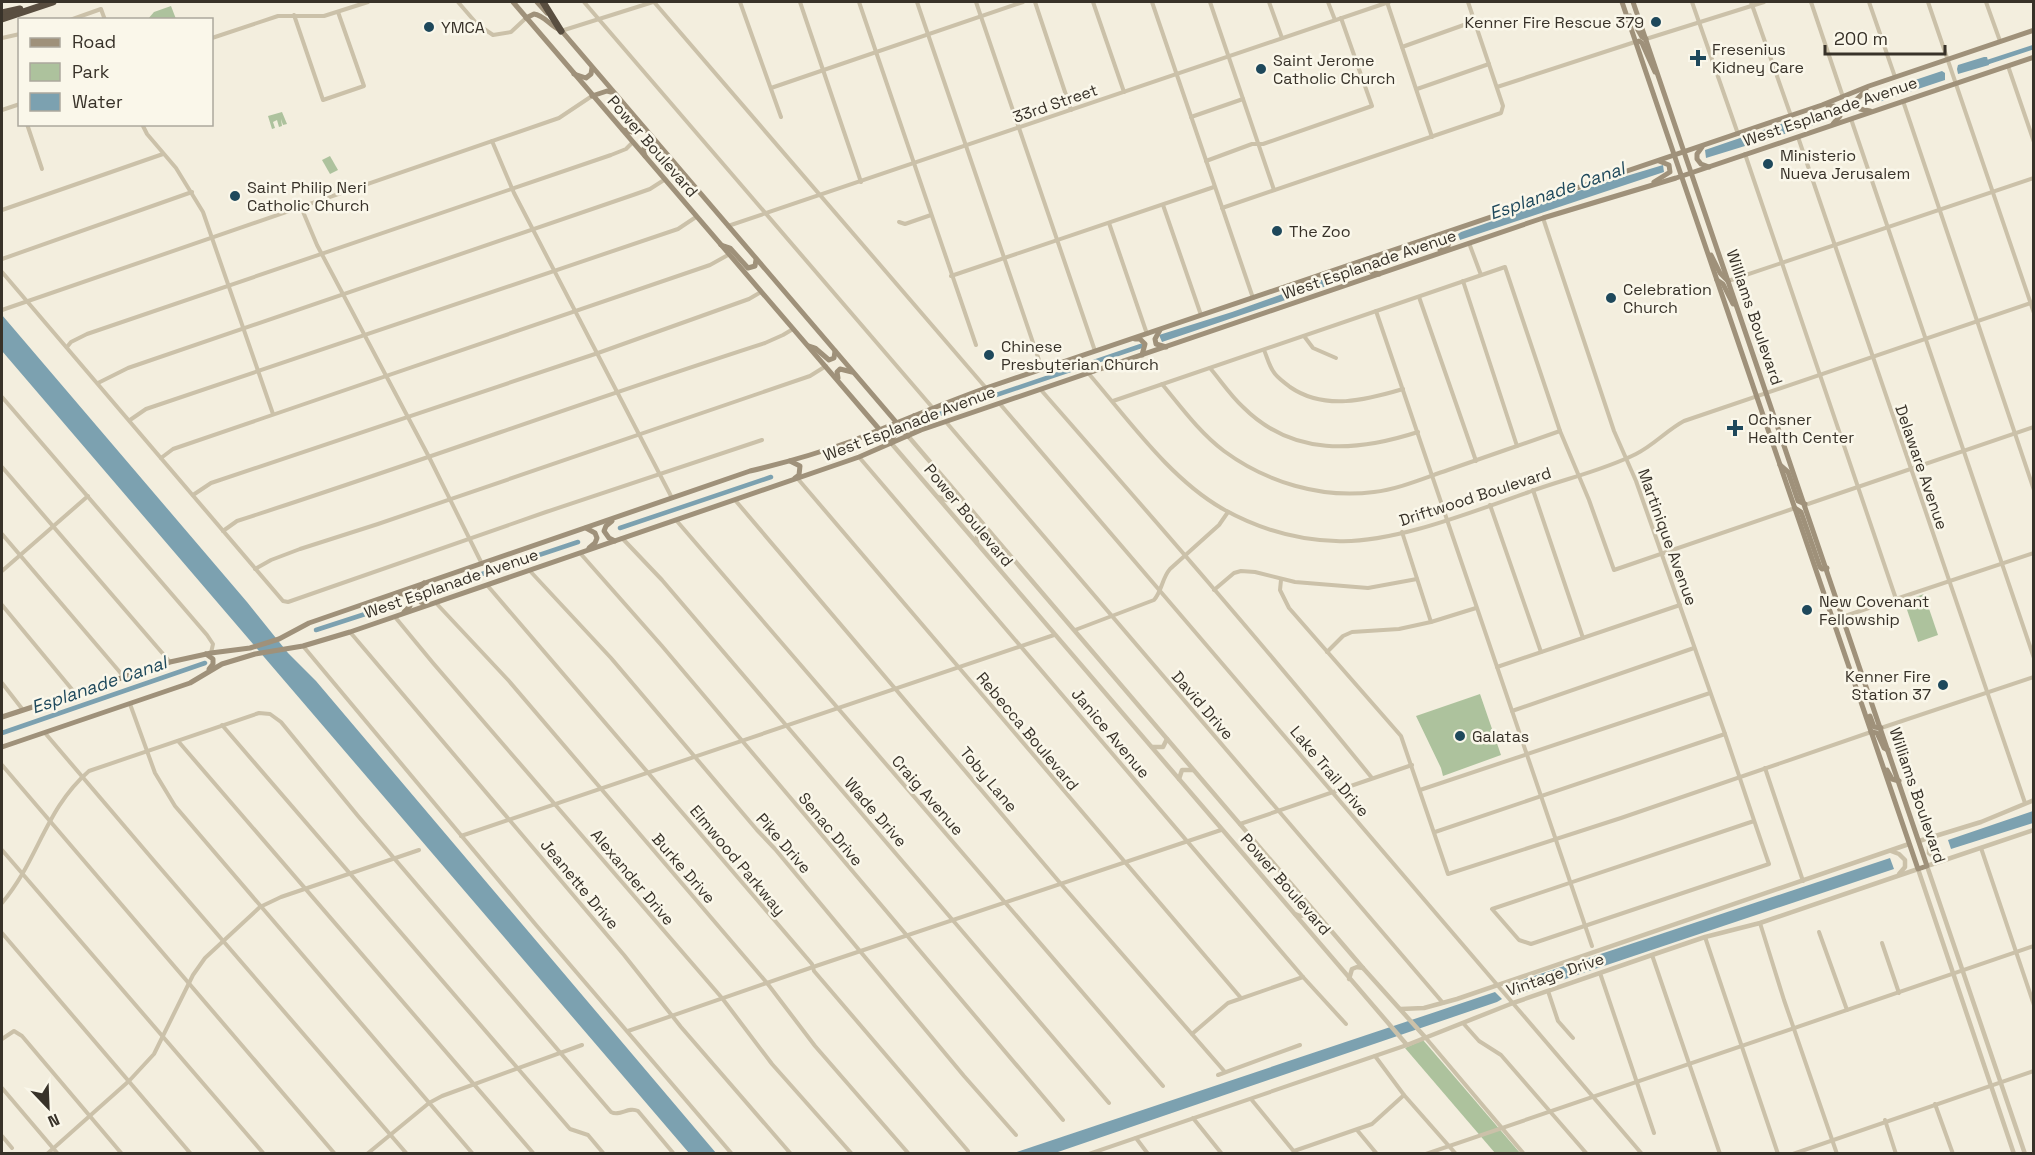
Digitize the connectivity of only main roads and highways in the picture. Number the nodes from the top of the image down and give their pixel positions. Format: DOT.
graph roads {
  1 [pos="51,2"];
  2 [pos="513,2"];
  3 [pos="537,2"];
  4 [pos="543,2"];
  5 [pos="1633,2"];
  6 [pos="1623,4"];
  7 [pos="2,13"];
  8 [pos="526,18"];
  9 [pos="2,19"];
  10 [pos="546,21"];
  11 [pos="536,29"];
  12 [pos="2034,30"];
  13 [pos="561,31"];
  14 [pos="1646,39"];
  15 [pos="1636,42"];
  16 [pos="2034,57"];
  17 [pos="592,68"];
  18 [pos="573,73"];
  19 [pos="1661,81"];
  20 [pos="1878,82"];
  21 [pos="613,92"];
  22 [pos="592,96"];
  23 [pos="1822,105"];
  24 [pos="1874,111"];
  25 [pos="640,124"];
  26 [pos="1832,125"];
  27 [pos="619,128"];
  28 [pos="1703,146"];
  29 [pos="663,151"];
  30 [pos="1685,152"];
  31 [pos="1674,155"];
  32 [pos="647,159"];
  33 [pos="1659,161"];
  34 [pos="1709,167"];
  35 [pos="1692,173"];
  36 [pos="1681,177"];
  37 [pos="1641,188"];
  38 [pos="1434,237"];
  39 [pos="720,244"];
  40 [pos="1706,246"];
  41 [pos="1388,253"];
  42 [pos="756,260"];
  43 [pos="1409,264"];
  44 [pos="1379,274"];
  45 [pos="1717,280"];
  46 [pos="1728,281"];
  47 [pos="1739,313"];
  48 [pos="1161,329"];
  49 [pos="1133,338"];
  50 [pos="808,346"];
  51 [pos="1168,347"];
  52 [pos="835,351"];
  53 [pos="1141,356"];
  54 [pos="853,373"];
  55 [pos="839,381"];
  56 [pos="918,413"];
  57 [pos="896,422"];
  58 [pos="879,429"];
  59 [pos="921,430"];
  60 [pos="908,436"];
  61 [pos="891,443"];
  62 [pos="790,461"];
  63 [pos="1780,465"];
  64 [pos="789,482"];
  65 [pos="1805,505"];
  66 [pos="1795,508"];
  67 [pos="618,517"];
  68 [pos="586,528"];
  69 [pos="615,541"];
  70 [pos="583,552"];
  71 [pos="1827,568"];
  72 [pos="426,582"];
  73 [pos="393,594"];
  74 [pos="433,604"];
  75 [pos="403,614"];
  76 [pos="208,653"];
  77 [pos="204,675"];
  78 [pos="1863,708"];
  79 [pos="2,717"];
  80 [pos="1881,728"];
  81 [pos="1871,732"];
  82 [pos="2,747"];
  83 [pos="1889,750"];
  84 [pos="1879,755"];
  85 [pos="1899,781"];
  86 [pos="1919,841"];
  87 [pos="1909,844"];
  88 [pos="1928,866"];
  89 [pos="1918,869"];
  1 -- 7 [label="highway"];
  1 -- 9 [label="highway"];
  2 -- 8 [label="main road, Power Boulevard"];
  3 -- 13 [label="main road, Power Boulevard"];
  4 -- 13 [label="highway"];
  5 -- 14 [label="main road, Williams Boulevard"];
  6 -- 14 [label="main road"];
  6 -- 15 [label="main road, Williams Boulevard"];
  8 -- 10 [label="main road"];
  8 -- 11 [label="main road, Power Boulevard"];
  10 -- 11 [label="main road"];
  10 -- 13 [label="main road"];
  11 -- 18 [label="main road, Power Boulevard"];
  12 -- 20 [label="main road, West Esplanade Avenue"];
  13 -- 17 [label="main road, Power Boulevard"];
  14 -- 19 [label="main road, Williams Boulevard"];
  15 -- 19 [label="main road"];
  15 -- 31 [label="main road, Williams Boulevard"];
  16 -- 24 [label="main road, West Esplanade Avenue"];
  17 -- 18 [label="main road"];
  17 -- 21 [label="main road, Power Boulevard"];
  18 -- 22 [label="main road, Power Boulevard"];
  19 -- 30 [label="main road, Williams Boulevard"];
  20 -- 23 [label="main road, West Esplanade Avenue"];
  20 -- 24 [label="main road"];
  21 -- 22 [label="main road"];
  21 -- 25 [label="main road, Power Boulevard"];
  22 -- 27 [label="main road, Power Boulevard"];
  23 -- 26 [label="main road"];
  23 -- 28 [label="main road, West Esplanade Avenue"];
  24 -- 26 [label="main road, West Esplanade Avenue"];
  25 -- 27 [label="main road"];
  25 -- 29 [label="main road, Power Boulevard"];
  26 -- 34 [label="main road, West Esplanade Avenue"];
  27 -- 32 [label="main road, Power Boulevard"];
  28 -- 30 [label="main road, West Esplanade Avenue"];
  28 -- 34 [label="main road"];
  29 -- 32 [label="main road"];
  29 -- 42 [label="main road, Power Boulevard"];
  30 -- 31 [label="main road, West Esplanade Avenue"];
  30 -- 35 [label="main road, Williams Boulevard"];
  31 -- 33 [label="main road, West Esplanade Avenue"];
  31 -- 36 [label="main road, Williams Boulevard"];
  32 -- 39 [label="main road, Power Boulevard"];
  33 -- 37 [label="main road"];
  33 -- 38 [label="main road, West Esplanade Avenue"];
  34 -- 35 [label="main road, West Esplanade Avenue"];
  35 -- 36 [label="main road, West Esplanade Avenue"];
  35 -- 46 [label="main road, Williams Boulevard"];
  36 -- 37 [label="main road, West Esplanade Avenue"];
  36 -- 40 [label="main road, Williams Boulevard"];
  37 -- 43 [label="main road, West Esplanade Avenue"];
  38 -- 41 [label="main road, West Esplanade Avenue"];
  38 -- 43 [label="main road"];
  39 -- 42 [label="main road"];
  39 -- 50 [label="main road, Power Boulevard"];
  40 -- 45 [label="main road, Williams Boulevard"];
  40 -- 46 [label="main road"];
  41 -- 44 [label="main road"];
  41 -- 48 [label="main road, West Esplanade Avenue"];
  42 -- 52 [label="main road, Power Boulevard"];
  43 -- 44 [label="main road, West Esplanade Avenue"];
  44 -- 51 [label="main road, West Esplanade Avenue"];
  45 -- 47 [label="main road"];
  45 -- 63 [label="main road, Williams Boulevard"];
  46 -- 47 [label="main road, Williams Boulevard"];
  47 -- 65 [label="main road, Williams Boulevard"];
  48 -- 49 [label="main road, West Esplanade Avenue"];
  48 -- 51 [label="main road"];
  49 -- 53 [label="main road"];
  49 -- 56 [label="main road, West Esplanade Avenue"];
  50 -- 52 [label="main road"];
  50 -- 55 [label="main road, Power Boulevard"];
  51 -- 53 [label="main road, West Esplanade Avenue"];
  52 -- 54 [label="main road, Power Boulevard"];
  53 -- 59 [label="main road, West Esplanade Avenue"];
  54 -- 55 [label="main road"];
  54 -- 57 [label="main road, Power Boulevard"];
  55 -- 58 [label="main road, Power Boulevard"];
  56 -- 57 [label="main road, West Esplanade Avenue"];
  56 -- 59 [label="main road"];
  57 -- 58 [label="main road, West Esplanade Avenue"];
  57 -- 60 [label="main road, Power Boulevard"];
  57 -- 61 [label="main road"];
  58 -- 61 [label="main road, Power Boulevard"];
  58 -- 62 [label="main road, West Esplanade Avenue"];
  59 -- 60 [label="main road, West Esplanade Avenue"];
  60 -- 61 [label="main road, West Esplanade Avenue"];
  61 -- 64 [label="main road, West Esplanade Avenue"];
  62 -- 64 [label="main road"];
  62 -- 67 [label="main road, West Esplanade Avenue"];
  63 -- 65 [label="main road"];
  63 -- 66 [label="main road, Williams Boulevard"];
  64 -- 69 [label="main road, West Esplanade Avenue"];
  65 -- 71 [label="main road, Williams Boulevard"];
  66 -- 71 [label="main road"];
  66 -- 78 [label="main road, Williams Boulevard"];
  67 -- 68 [label="main road, West Esplanade Avenue"];
  67 -- 69 [label="main road"];
  68 -- 70 [label="main road"];
  68 -- 72 [label="main road, West Esplanade Avenue"];
  69 -- 70 [label="main road, West Esplanade Avenue"];
  70 -- 74 [label="main road, West Esplanade Avenue"];
  71 -- 80 [label="main road, Williams Boulevard"];
  72 -- 73 [label="main road, West Esplanade Avenue"];
  72 -- 74 [label="main road"];
  73 -- 75 [label="main road"];
  73 -- 76 [label="main road, West Esplanade Avenue"];
  74 -- 75 [label="main road, West Esplanade Avenue"];
  75 -- 77 [label="main road, West Esplanade Avenue"];
  76 -- 77 [label="main road"];
  76 -- 79 [label="main road, West Esplanade Avenue"];
  77 -- 82 [label="main road, West Esplanade Avenue"];
  78 -- 80 [label="main road"];
  78 -- 81 [label="main road, Williams Boulevard"];
  80 -- 83 [label="main road, Williams Boulevard"];
  81 -- 83 [label="main road"];
  81 -- 84 [label="main road, Williams Boulevard"];
  83 -- 85 [label="main road, Williams Boulevard"];
  84 -- 85 [label="main road"];
  84 -- 87 [label="main road, Williams Boulevard"];
  85 -- 86 [label="main road, Williams Boulevard"];
  86 -- 87 [label="main road, Vintage Drive"];
  86 -- 88 [label="main road, Williams Boulevard"];
  87 -- 89 [label="main road, Williams Boulevard"];
  88 -- 89 [label="main road, Vintage Drive"];
}
